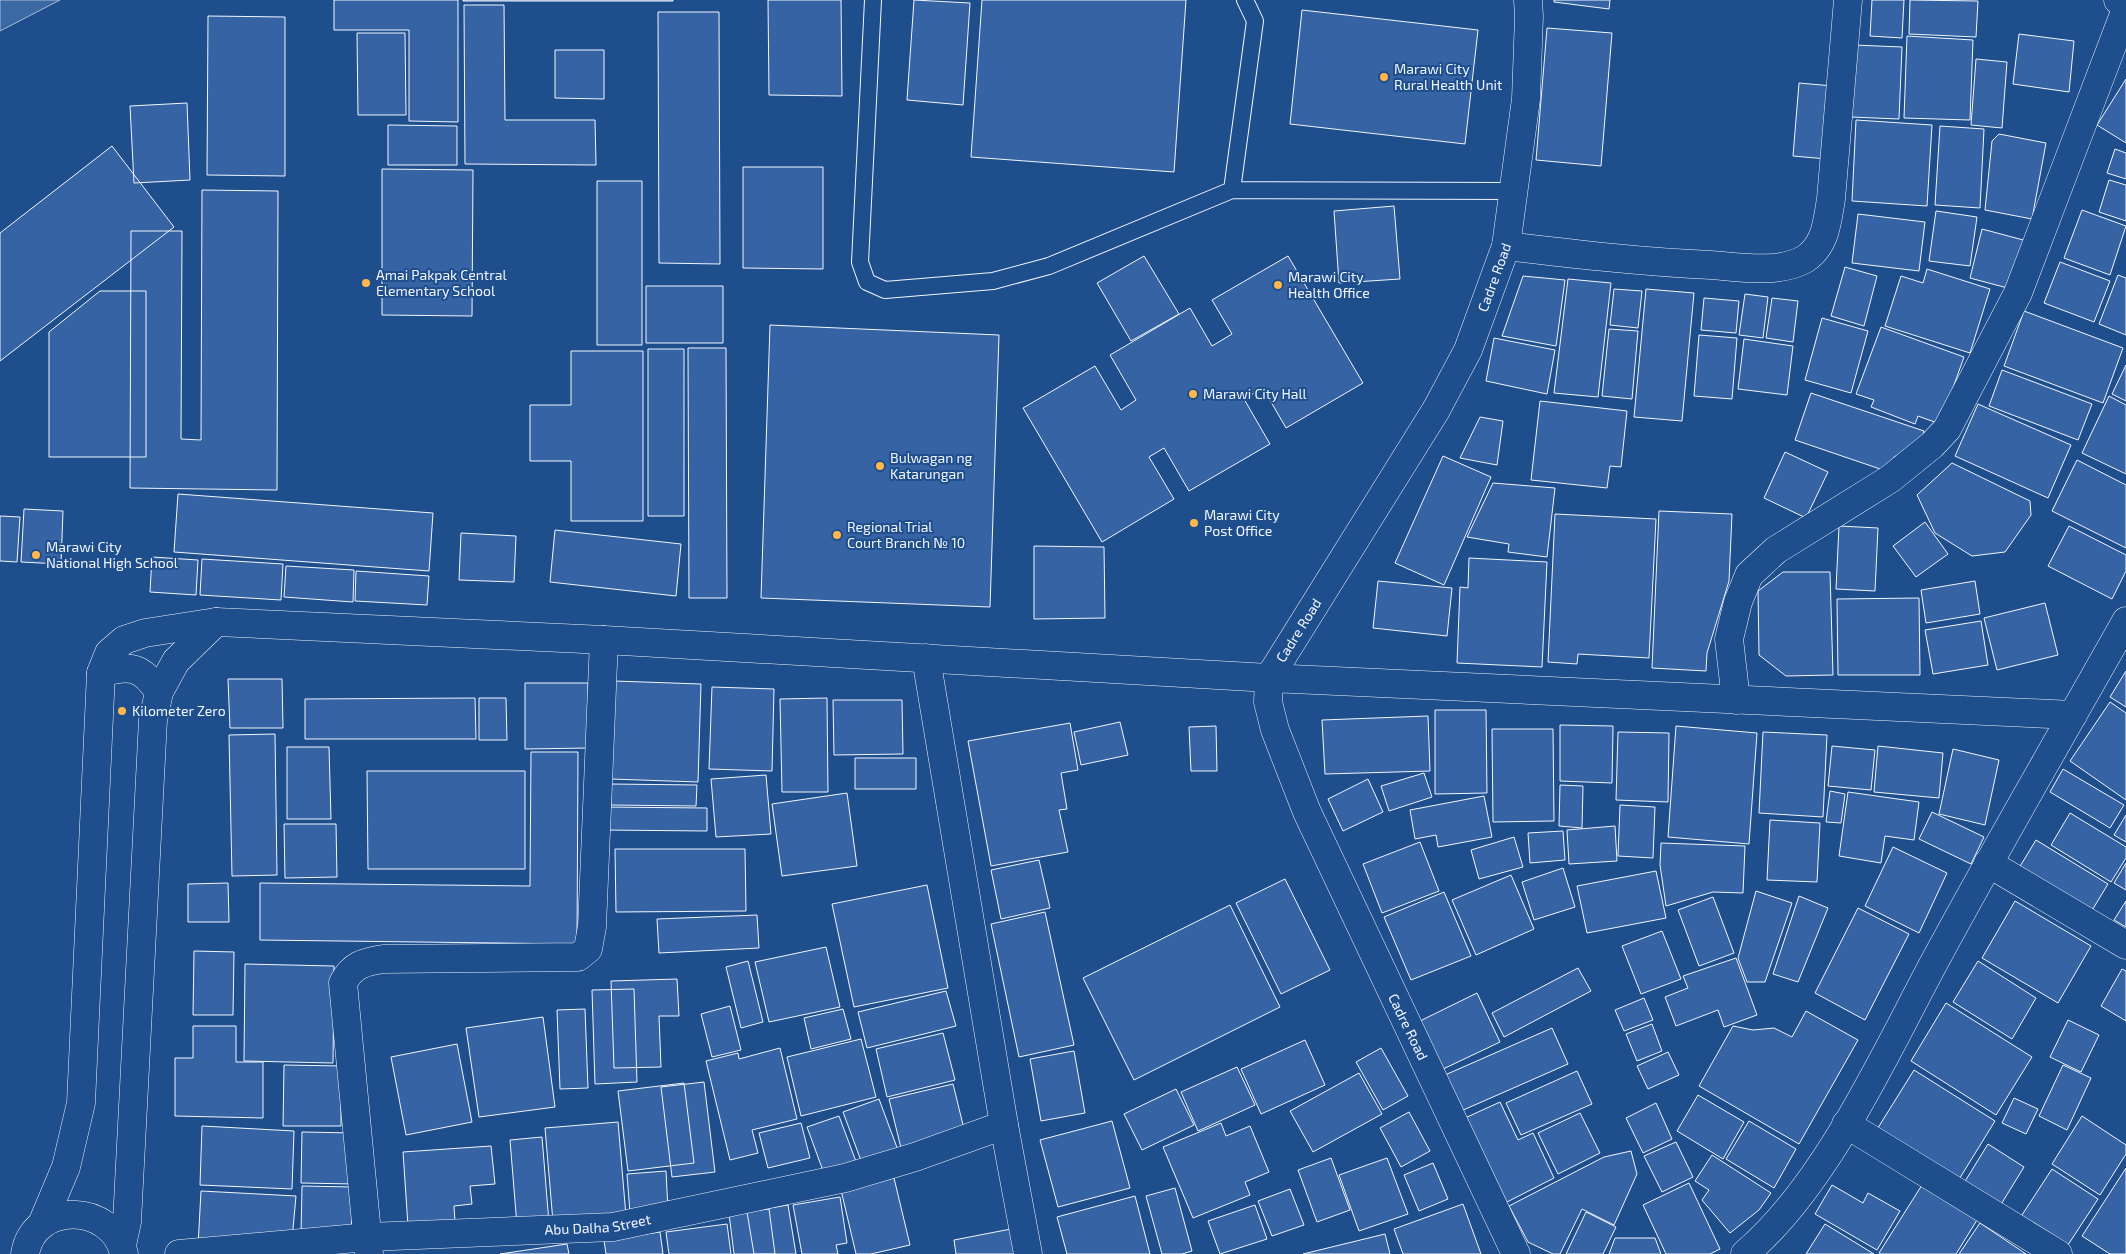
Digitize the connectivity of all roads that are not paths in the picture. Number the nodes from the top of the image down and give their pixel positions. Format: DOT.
graph roads {
  1 [pos="873,0"];
  2 [pos="1245,0"];
  3 [pos="1528,0"];
  4 [pos="1848,0"];
  5 [pos="2118,0"];
  6 [pos="2126,5"];
  7 [pos="2126,9"];
  8 [pos="1232,190"];
  9 [pos="1513,191"];
  10 [pos="1506,246"];
  11 [pos="2126,621"];
  12 [pos="216,622"];
  13 [pos="604,640"];
  14 [pos="926,658"];
  15 [pos="102,673"];
  16 [pos="1269,678"];
  17 [pos="159,692"];
  18 [pos="1736,700"];
  19 [pos="2073,715"];
  20 [pos="1988,863"];
  21 [pos="2126,945"];
  22 [pos="1846,1124"];
  23 [pos="1004,1125"];
  24 [pos="28,1242"];
  25 [pos="368,1246"];
  26 [pos="123,1250"];
  27 [pos="178,1254"];
  28 [pos="1028,1254"];
  29 [pos="1516,1254"];
  30 [pos="1745,1254"];
  31 [pos="2058,1254"];
  1 -- 8 [label="lane"];
  2 -- 8 [label="lane"];
  3 -- 9 [label="main road, Cadre Road"];
  4 -- 10 [label="main road"];
  5 -- 6 [label="main road"];
  7 -- 18 [label="main road"];
  8 -- 9 [label="lane"];
  9 -- 10 [label="main road, Cadre Road"];
  10 -- 16 [label="main road, Cadre Road"];
  11 -- 19 [label="main road"];
  12 -- 13 [label="main road"];
  12 -- 15 [label="main road"];
  12 -- 17 [label="main road"];
  13 -- 14 [label="main road"];
  13 -- 25 [label="main road"];
  14 -- 16 [label="main road"];
  14 -- 23 [label="main road"];
  15 -- 17 [label="main road"];
  15 -- 24 [label="main road"];
  16 -- 18 [label="main road"];
  16 -- 29 [label="main road, Cadre Road"];
  17 -- 26 [label="main road"];
  18 -- 19 [label="main road"];
  19 -- 20 [label="main road"];
  20 -- 21 [label="main road"];
  20 -- 22 [label="main road"];
  22 -- 30 [label="main road"];
  22 -- 31 [label="main road"];
  23 -- 25 [label="main road, Abu Dalha Street"];
  23 -- 28 [label="main road"];
  24 -- 26 [label="main road"];
  25 -- 27 [label="main road, Abu Dalha Street"];
}
